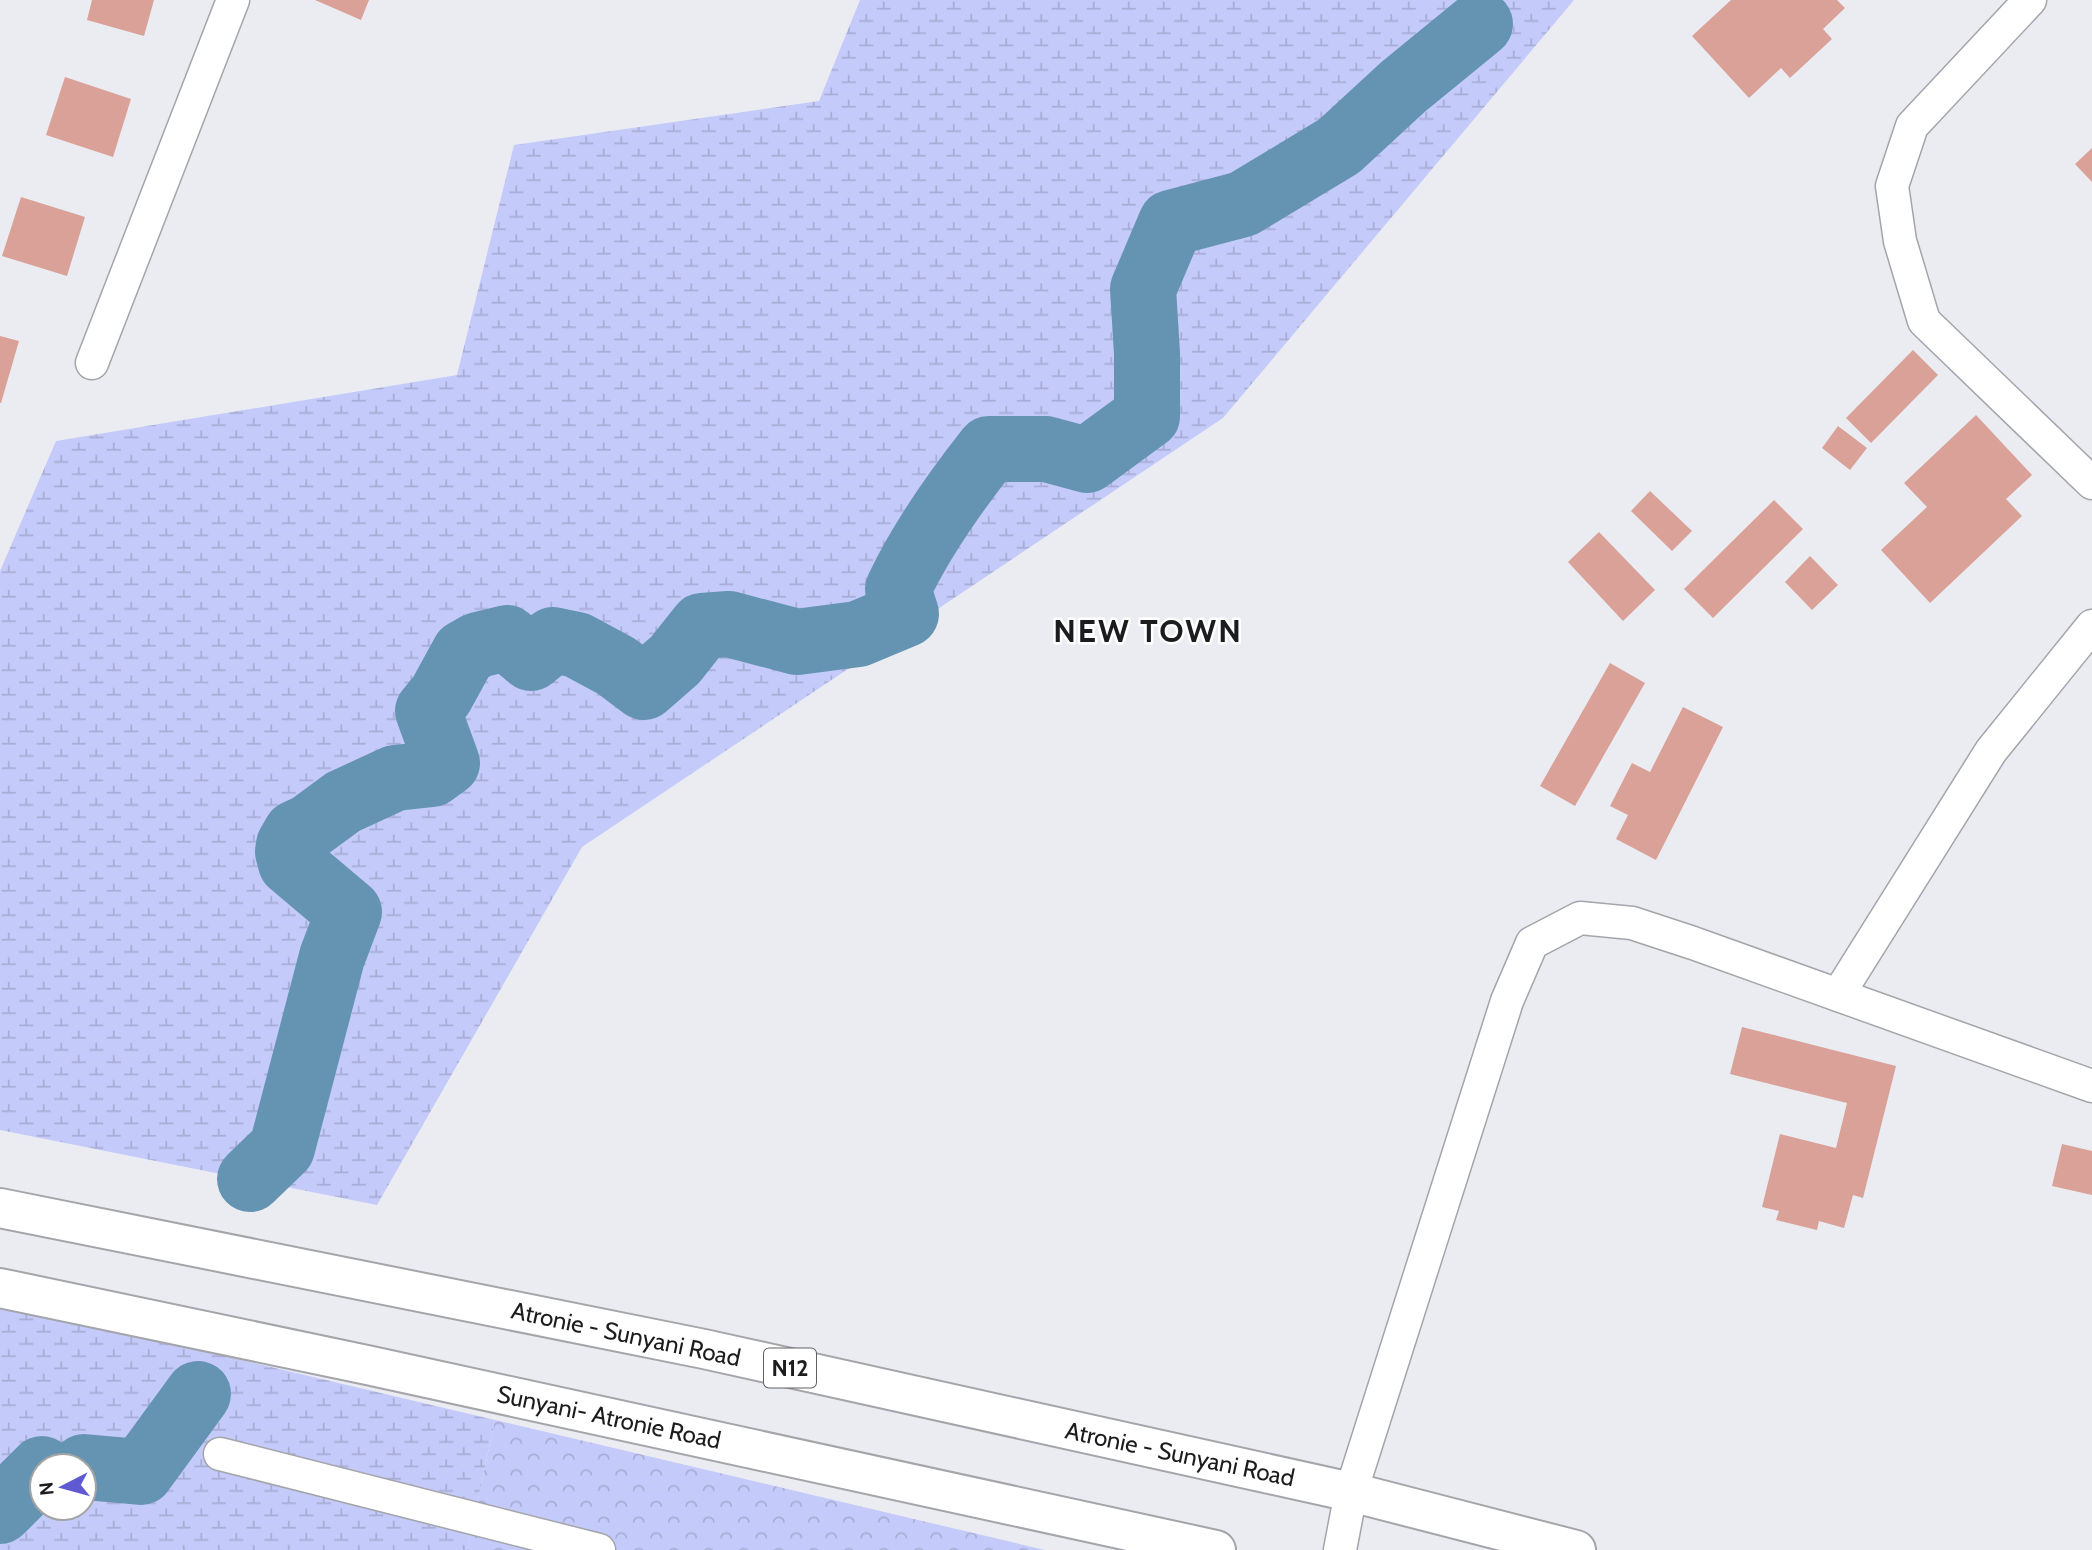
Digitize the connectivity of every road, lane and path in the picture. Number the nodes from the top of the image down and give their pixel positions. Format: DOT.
graph roads {
  1 [pos="233,0"];
  2 [pos="2030,0"];
  3 [pos="92,363"];
  4 [pos="2092,483"];
  5 [pos="2092,626"];
  6 [pos="1838,995"];
  7 [pos="2092,1086"];
  8 [pos="0,1208"];
  9 [pos="0,1288"];
  10 [pos="220,1454"];
  11 [pos="1351,1492"];
  12 [pos="598,1550"];
  13 [pos="1216,1550"];
  14 [pos="1340,1550"];
  15 [pos="1576,1550"];
  1 -- 3 [label="street"];
  2 -- 4 [label="street"];
  5 -- 6 [label="street"];
  6 -- 7 [label="street"];
  6 -- 11 [label="street"];
  8 -- 11 [label="highway, Atronie - Sunyani Road / N12"];
  9 -- 13 [label="highway, Sunyani- Atronie Road"];
  10 -- 12 [label="street"];
  11 -- 14 [label="street"];
  11 -- 15 [label="highway, Atronie - Sunyani Road / N12"];
}
